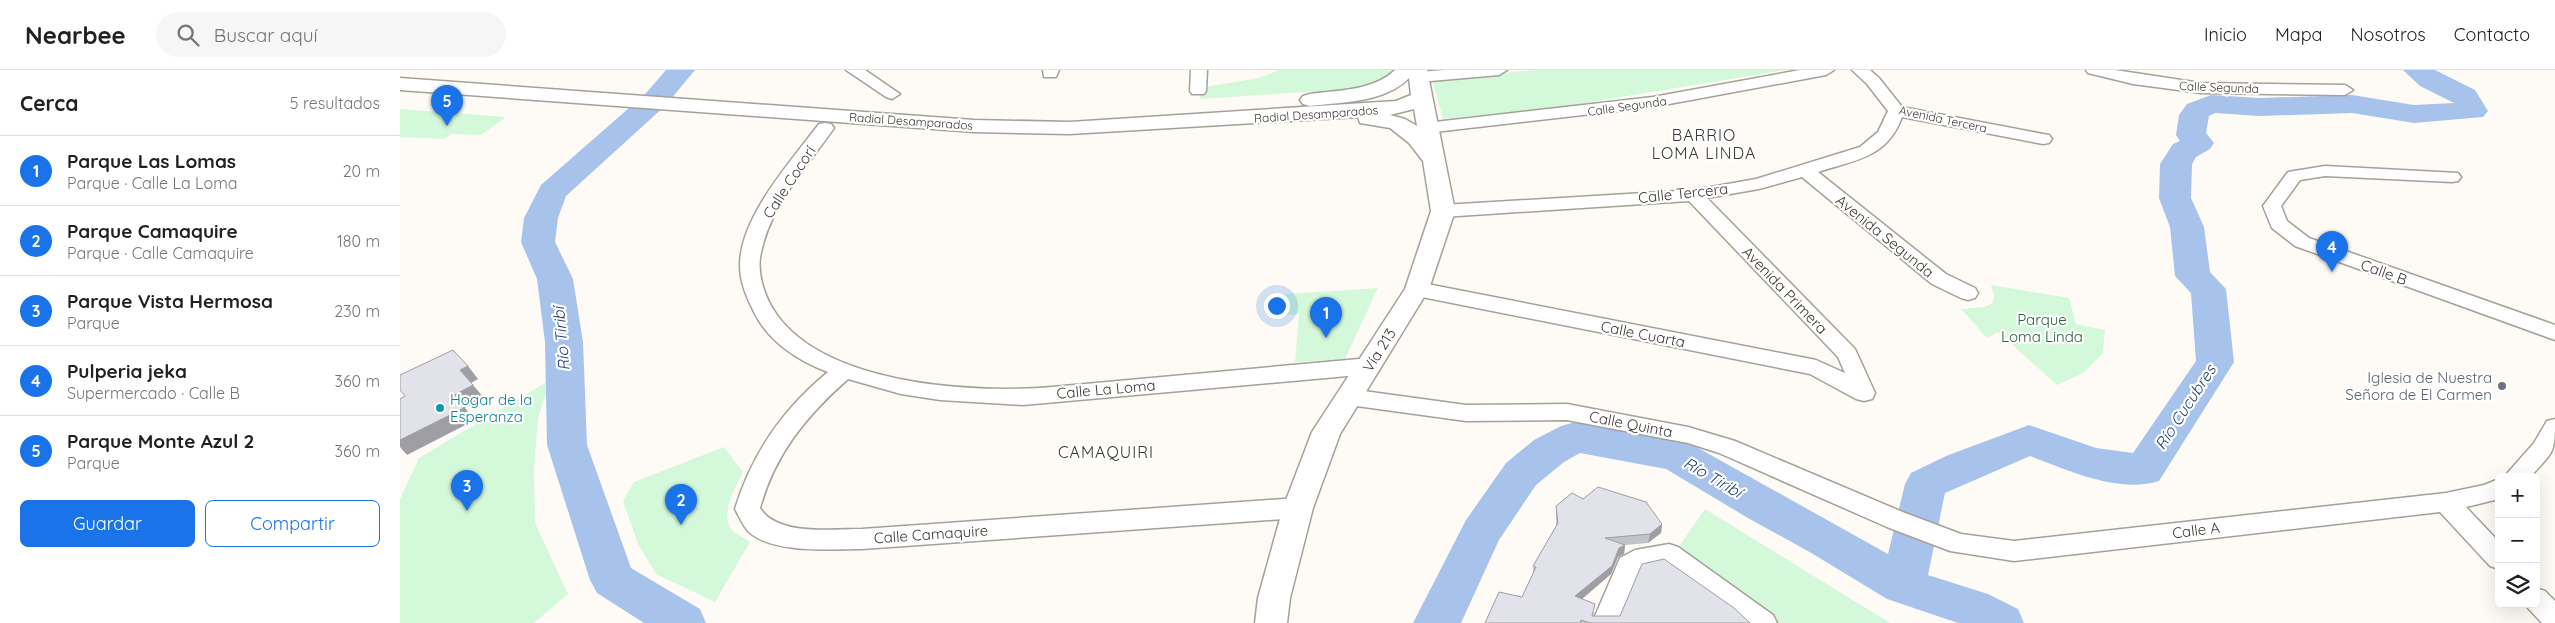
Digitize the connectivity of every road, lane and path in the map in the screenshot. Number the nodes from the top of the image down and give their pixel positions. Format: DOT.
graph roads {
  1 [pos="854,70"];
  2 [pos="1199,70"];
  3 [pos="1499,70"];
  4 [pos="1826,70"];
  5 [pos="1860,70"];
  6 [pos="2094,70"];
  7 [pos="2250,70"];
  8 [pos="400,71"];
  9 [pos="1417,80"];
  10 [pos="400,84"];
  11 [pos="554,88"];
  12 [pos="2243,89"];
  13 [pos="2345,90"];
  14 [pos="1198,91"];
  15 [pos="892,94"];
  16 [pos="1299,109"];
  17 [pos="1896,111"];
  18 [pos="1375,119"];
  19 [pos="825,128"];
  20 [pos="1426,128"];
  21 [pos="2043,139"];
  22 [pos="1436,166"];
  23 [pos="1806,171"];
  24 [pos="2452,177"];
  25 [pos="1694,195"];
  26 [pos="1443,211"];
  27 [pos="1417,289"];
  28 [pos="1968,293"];
  29 [pos="2555,333"];
  30 [pos="1370,366"];
  31 [pos="845,370"];
  32 [pos="1864,393"];
  33 [pos="1349,396"];
  34 [pos="2555,427"];
  35 [pos="2520,473"];
  36 [pos="2495,490"];
  37 [pos="2446,502"];
  38 [pos="1298,508"];
  39 [pos="1896,520"];
  40 [pos="2495,555"];
  41 [pos="2540,603"];
  42 [pos="2555,619"];
  43 [pos="1271,623"];
  44 [pos="1605,623"];
  45 [pos="1764,623"];
  1 -- 15 [label="street"];
  2 -- 14 [label="street"];
  3 -- 9 [label="street"];
  4 -- 20 [label="street, Calle Segunda"];
  5 -- 17 [label="street, Avenida Tercera"];
  6 -- 12 [label="street, Calle Segunda"];
  7 -- 12 [label="street"];
  8 -- 11 [label="main road, Radial Desamparados"];
  9 -- 16 [label="main road"];
  9 -- 16 [label="main road, Radial Desamparados"];
  9 -- 20 [label="main road, Vía 213"];
  10 -- 11 [label="main road, Radial Desamparados"];
  11 -- 16 [label="main road, Radial Desamparados"];
  12 -- 13 [label="street, Calle Segunda"];
  16 -- 18 [label="main road"];
  17 -- 21 [label="street, Avenida Tercera"];
  17 -- 23 [label="street, Calle Tercera"];
  18 -- 20 [label="main road"];
  18 -- 22 [label="main road"];
  19 -- 31 [label="street, Calle Cocorí"];
  20 -- 22 [label="main road, Vía 213"];
  22 -- 26 [label="main road, Vía 213"];
  23 -- 25 [label="street, Calle Tercera"];
  23 -- 28 [label="street, Avenida Segunda"];
  24 -- 29 [label="street, Calle B"];
  25 -- 26 [label="street, Calle Tercera"];
  25 -- 32 [label="street, Avenida Primera"];
  26 -- 27 [label="main road, Vía 213"];
  27 -- 30 [label="main road, Vía 213"];
  27 -- 32 [label="street, Calle Cuarta"];
  30 -- 31 [label="street, Calle La Loma"];
  30 -- 33 [label="main road, Vía 213"];
  31 -- 38 [label="street, Calle Camaquire"];
  33 -- 38 [label="main road, Vía 213"];
  33 -- 39 [label="street, Calle Quinta"];
  34 -- 35 [label="street"];
  36 -- 37 [label="street, Calle A"];
  37 -- 39 [label="street, Calle A"];
  37 -- 40 [label="street"];
  38 -- 43 [label="main road, Vía 213"];
  41 -- 42 [label="street"];
  44 -- 45 [label="street"];
}
